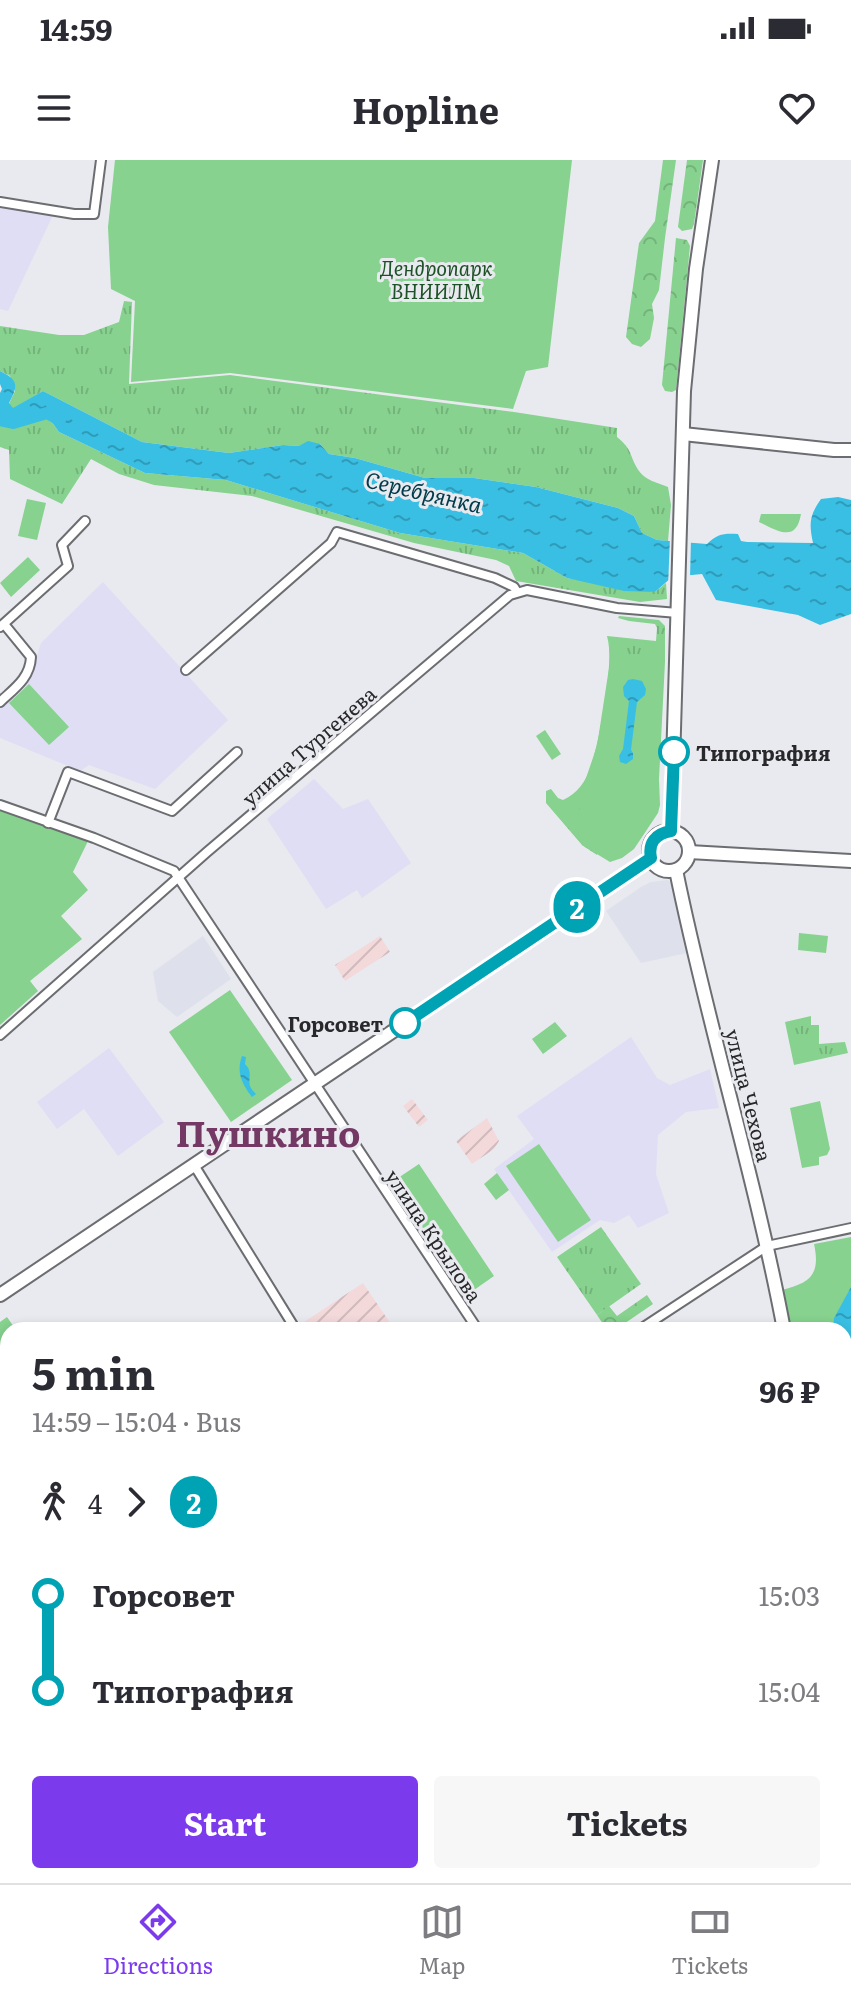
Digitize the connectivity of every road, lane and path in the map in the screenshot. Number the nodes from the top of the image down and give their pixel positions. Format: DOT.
graph roads {
  1 [pos="101,160"];
  2 [pos="712,160"];
  3 [pos="0,202"];
  4 [pos="683,434"];
  5 [pos="851,450"];
  6 [pos="85,521"];
  7 [pos="517,592"];
  8 [pos="678,606"];
  9 [pos="2,626"];
  10 [pos="186,670"];
  11 [pos="0,702"];
  12 [pos="237,752"];
  13 [pos="0,805"];
  14 [pos="48,823"];
  15 [pos="671,831"];
  16 [pos="689,852"];
  17 [pos="651,858"];
  18 [pos="851,861"];
  19 [pos="676,870"];
  20 [pos="178,879"];
  21 [pos="0,1035"];
  22 [pos="315,1083"];
  23 [pos="194,1165"];
  24 [pos="851,1228"];
  25 [pos="767,1246"];
  26 [pos="0,1295"];
  27 [pos="291,1322"];
  28 [pos="473,1322"];
  29 [pos="651,1322"];
  30 [pos="782,1322"];
  1 -- 3 [label="street"];
  2 -- 4 [label="main road"];
  4 -- 5 [label="main road"];
  4 -- 8 [label="main road"];
  6 -- 9 [label="street"];
  7 -- 8 [label="street"];
  7 -- 10 [label="street"];
  7 -- 20 [label="street, улица Тургенева"];
  8 -- 15 [label="main road"];
  9 -- 11 [label="street"];
  12 -- 14 [label="street"];
  13 -- 14 [label="street"];
  14 -- 20 [label="street"];
  15 -- 16 [label="main road"];
  15 -- 17 [label="main road"];
  16 -- 18 [label="main road"];
  16 -- 19 [label="main road"];
  17 -- 19 [label="main road"];
  17 -- 22 [label="main road"];
  19 -- 25 [label="main road, улица Чехова"];
  20 -- 21 [label="street, улица Тургенева"];
  20 -- 22 [label="street, улица Крылова"];
  22 -- 23 [label="main road"];
  22 -- 28 [label="street, улица Крылова"];
  23 -- 26 [label="main road"];
  23 -- 27 [label="street"];
  24 -- 25 [label="street"];
  25 -- 29 [label="street"];
  25 -- 30 [label="main road, улица Чехова"];
}
